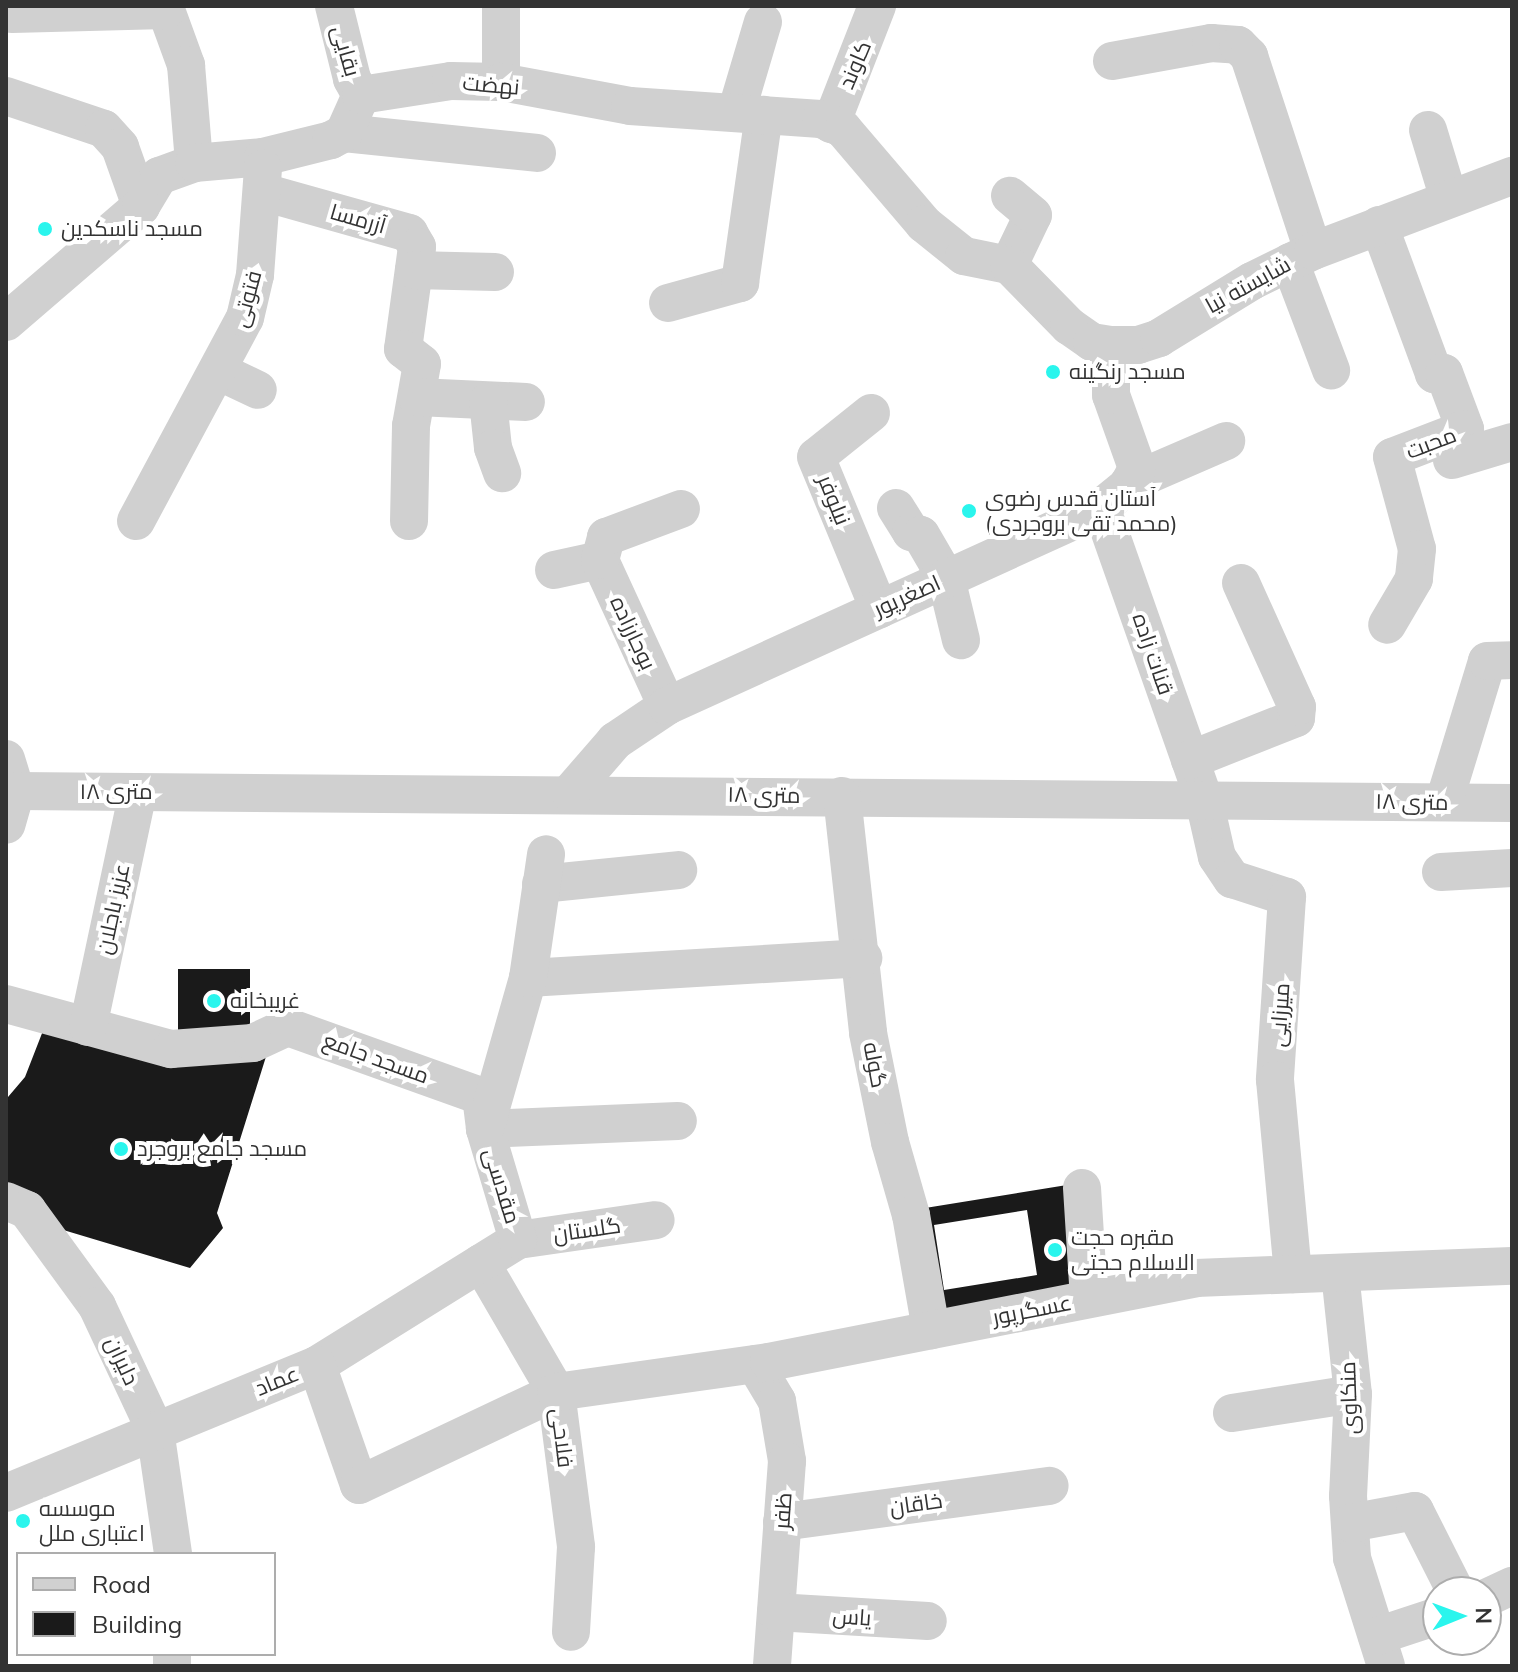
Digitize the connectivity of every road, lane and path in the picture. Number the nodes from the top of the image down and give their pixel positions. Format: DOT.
graph roads {
  1 [pos="334,6"];
  2 [pos="501,6"];
  3 [pos="877,6"];
  4 [pos="168,8"];
  5 [pos="90,9"];
  6 [pos="10,21"];
  7 [pos="763,22"];
  8 [pos="1112,61"];
  9 [pos="501,82"];
  10 [pos="361,95"];
  11 [pos="6,96"];
  12 [pos="750,114"];
  13 [pos="831,124"];
  14 [pos="1428,130"];
  15 [pos="344,133"];
  16 [pos="537,153"];
  17 [pos="194,163"];
  18 [pos="263,174"];
  19 [pos="1512,176"];
  20 [pos="1010,196"];
  21 [pos="1449,199"];
  22 [pos="141,206"];
  23 [pos="1379,225"];
  24 [pos="1302,257"];
  25 [pos="1009,265"];
  26 [pos="414,270"];
  27 [pos="495,272"];
  28 [pos="668,303"];
  29 [pos="6,322"];
  30 [pos="1111,345"];
  31 [pos="1331,370"];
  32 [pos="218,371"];
  33 [pos="419,381"];
  34 [pos="258,390"];
  35 [pos="488,401"];
  36 [pos="526,402"];
  37 [pos="871,413"];
  38 [pos="1226,441"];
  39 [pos="1512,442"];
  40 [pos="1452,460"];
  41 [pos="502,473"];
  42 [pos="1129,483"];
  43 [pos="1101,507"];
  44 [pos="896,508"];
  45 [pos="681,509"];
  46 [pos="136,521"];
  47 [pos="409,521"];
  48 [pos="600,560"];
  49 [pos="554,570"];
  50 [pos="946,578"];
  51 [pos="1241,583"];
  52 [pos="879,609"];
  53 [pos="1387,625"];
  54 [pos="961,640"];
  55 [pos="1499,660"];
  56 [pos="667,706"];
  57 [pos="1190,760"];
  58 [pos="9,792"];
  59 [pos="138,792"];
  60 [pos="570,793"];
  61 [pos="842,796"];
  62 [pos="1204,800"];
  63 [pos="1444,802"];
  64 [pos="1512,803"];
  65 [pos="1512,868"];
  66 [pos="678,870"];
  67 [pos="1441,872"];
  68 [pos="863,958"];
  69 [pos="528,978"];
  70 [pos="6,1004"];
  71 [pos="88,1027"];
  72 [pos="678,1121"];
  73 [pos="485,1129"];
  74 [pos="1082,1188"];
  75 [pos="6,1201"];
  76 [pos="656,1220"];
  77 [pos="518,1240"];
  78 [pos="481,1263"];
  79 [pos="1512,1266"];
  80 [pos="1340,1273"];
  81 [pos="1293,1274"];
  82 [pos="1089,1299"];
  83 [pos="931,1330"];
  84 [pos="755,1364"];
  85 [pos="317,1365"];
  86 [pos="556,1392"];
  87 [pos="1353,1394"];
  88 [pos="1232,1413"];
  89 [pos="155,1430"];
  90 [pos="1050,1486"];
  91 [pos="6,1493"];
  92 [pos="782,1522"];
  93 [pos="1350,1523"];
  94 [pos="173,1552"];
  95 [pos="1448,1576"];
  96 [pos="776,1612"];
  97 [pos="928,1621"];
  98 [pos="1422,1626"];
  99 [pos="571,1632"];
  100 [pos="1382,1651"];
  101 [pos="772,1666"];
  1 -- 10 [label="street, بقایی"];
  2 -- 9 [label="street"];
  3 -- 13 [label="street, کاوند"];
  4 -- 5 [label="street"];
  4 -- 17 [label="street"];
  5 -- 6 [label="street"];
  7 -- 12 [label="street"];
  8 -- 24 [label="street"];
  9 -- 10 [label="street, نهضت"];
  9 -- 12 [label="street, نهضت"];
  10 -- 15 [label="street"];
  11 -- 22 [label="street"];
  12 -- 13 [label="street, نهضت"];
  12 -- 28 [label="street"];
  13 -- 25 [label="street"];
  14 -- 21 [label="street"];
  15 -- 16 [label="street"];
  15 -- 18 [label="street"];
  17 -- 18 [label="street"];
  17 -- 22 [label="street"];
  18 -- 26 [label="street, آزرمسا"];
  18 -- 32 [label="street, فتوتی"];
  19 -- 21 [label="street, شایسته نیا"];
  20 -- 25 [label="street"];
  21 -- 23 [label="street, شایسته نیا"];
  22 -- 29 [label="street"];
  23 -- 24 [label="street, شایسته نیا"];
  23 -- 53 [label="street, محبت"];
  24 -- 30 [label="street, شایسته نیا"];
  24 -- 31 [label="street"];
  25 -- 30 [label="street, شایسته نیا"];
  26 -- 27 [label="street"];
  26 -- 33 [label="street, آزرمسا"];
  30 -- 42 [label="street"];
  32 -- 34 [label="street"];
  32 -- 46 [label="street, فتوتی"];
  33 -- 35 [label="street"];
  33 -- 47 [label="street"];
  35 -- 36 [label="street"];
  35 -- 41 [label="street"];
  37 -- 52 [label="street, نیلوفر"];
  38 -- 42 [label="street, اصغرپور"];
  39 -- 40 [label="street, محبت"];
  42 -- 43 [label="street, اصغرپور"];
  43 -- 50 [label="street, اصغرپور"];
  43 -- 57 [label="street, قنات زاده"];
  44 -- 50 [label="street"];
  45 -- 48 [label="street"];
  48 -- 49 [label="street"];
  48 -- 56 [label="street, بوجارزاده"];
  50 -- 52 [label="street, اصغرپور"];
  50 -- 54 [label="street"];
  51 -- 57 [label="street"];
  52 -- 56 [label="street, اصغرپور"];
  55 -- 63 [label="street"];
  56 -- 60 [label="street, اصغرپور"];
  57 -- 62 [label="street, قنات زاده"];
  58 -- 59 [label="street, ۱۸ متری"];
  59 -- 60 [label="street, ۱۸ متری"];
  59 -- 71 [label="street, عزیز باجلان"];
  60 -- 61 [label="street, ۱۸ متری"];
  61 -- 62 [label="street, ۱۸ متری"];
  61 -- 68 [label="street, گوله"];
  62 -- 63 [label="street, ۱۸ متری"];
  62 -- 81 [label="street, میرزایی"];
  63 -- 64 [label="street, ۱۸ متری"];
  65 -- 67 [label="street"];
  66 -- 69 [label="street, مقدسی"];
  68 -- 69 [label="street"];
  68 -- 83 [label="street, گوله"];
  69 -- 73 [label="street, مقدسی"];
  70 -- 71 [label="street, مسجد جامع"];
  71 -- 73 [label="street, مسجد جامع"];
  72 -- 73 [label="street"];
  73 -- 77 [label="street, مقدسی"];
  74 -- 82 [label="street"];
  75 -- 89 [label="street, دلیران"];
  76 -- 77 [label="street, گلستان"];
  77 -- 78 [label="street, مقدسی"];
  78 -- 85 [label="street, مقدسی"];
  78 -- 86 [label="street, فلاحی"];
  79 -- 80 [label="street, عسگرپور"];
  80 -- 81 [label="street, عسگرپور"];
  80 -- 87 [label="street, منکاوی"];
  81 -- 82 [label="street, عسگرپور"];
  82 -- 83 [label="street, عسگرپور"];
  83 -- 84 [label="street, عسگرپور"];
  84 -- 86 [label="street, عسگرپور"];
  84 -- 92 [label="street, ظفر"];
  85 -- 86 [label="street, عماد"];
  85 -- 89 [label="street, عماد"];
  86 -- 99 [label="street, فلاحی"];
  87 -- 88 [label="street"];
  87 -- 93 [label="street, منکاوی"];
  89 -- 91 [label="street, عماد"];
  89 -- 94 [label="street, دلیران"];
  90 -- 92 [label="street, خاقان"];
  92 -- 96 [label="street, ظفر"];
  93 -- 95 [label="street"];
  93 -- 100 [label="street, منکاوی"];
  96 -- 97 [label="street, یاس"];
  96 -- 101 [label="street, ظفر"];
  98 -- 100 [label="street, منکاوی"];
}
